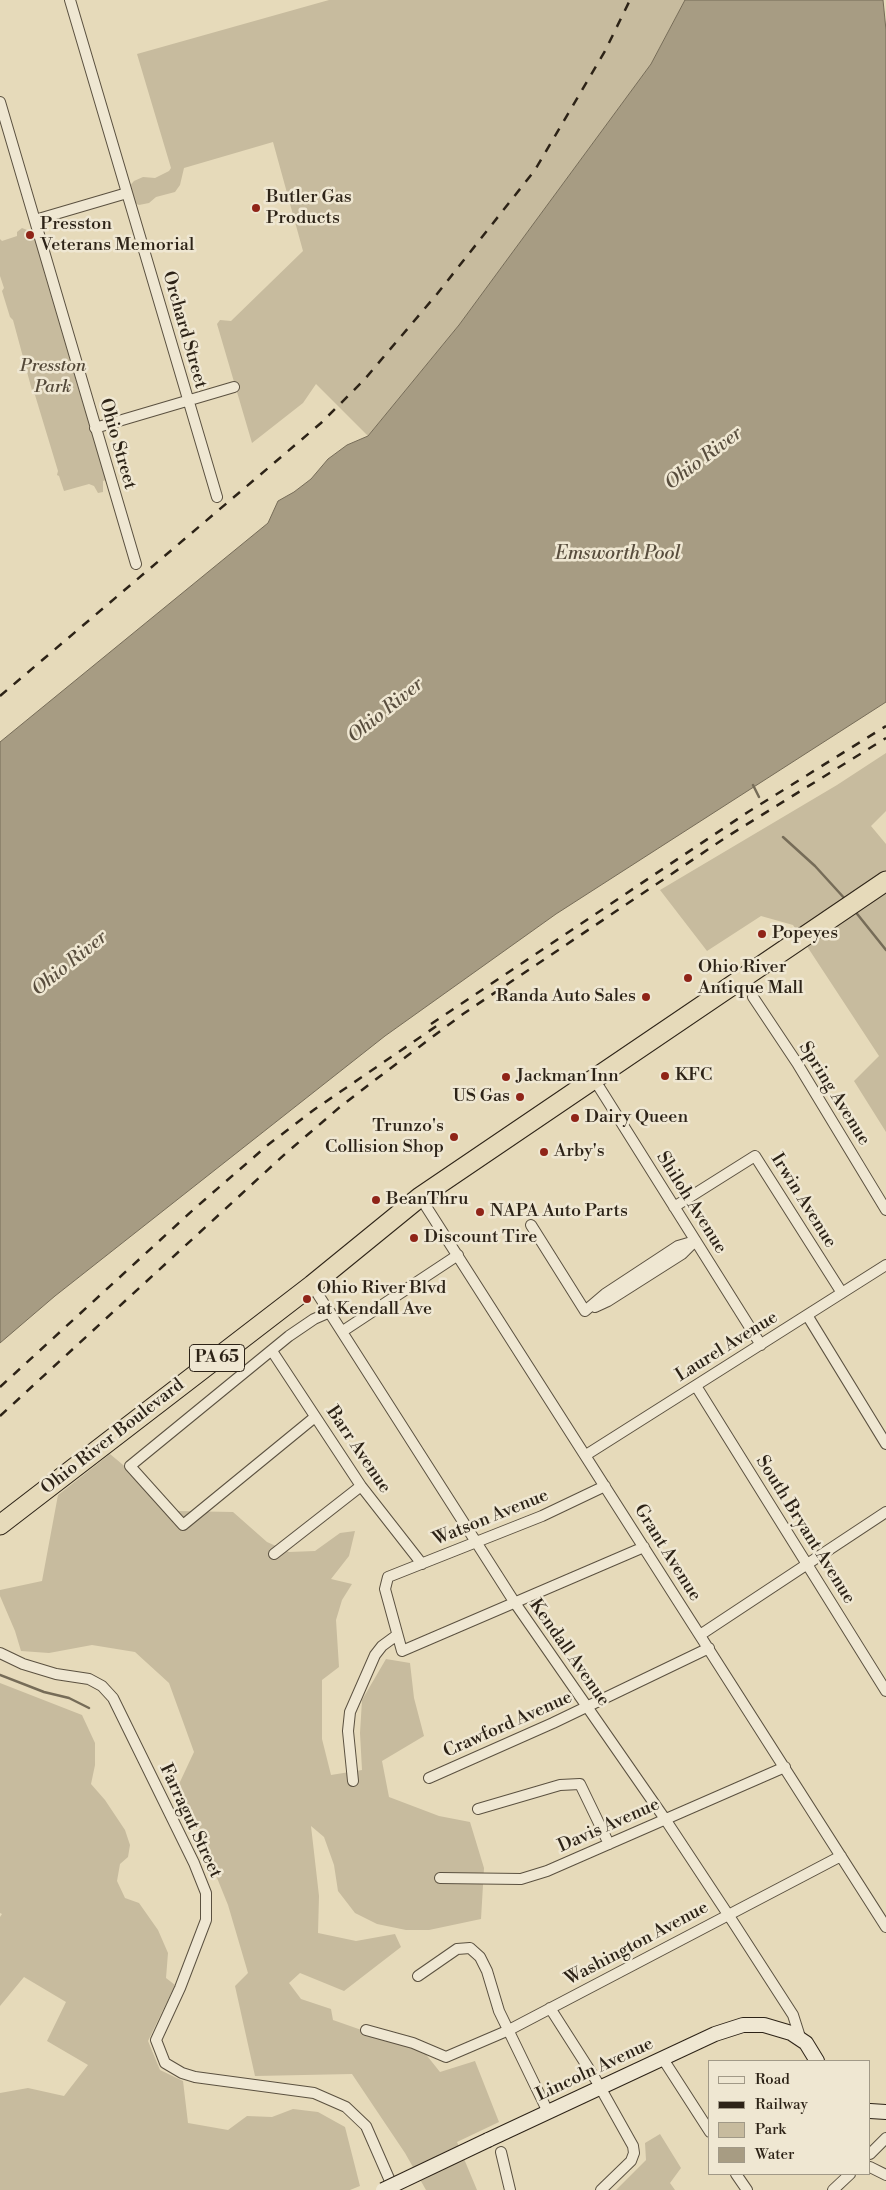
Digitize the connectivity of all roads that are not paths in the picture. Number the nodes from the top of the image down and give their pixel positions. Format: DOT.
graph roads {
  1 [pos="70,0"];
  2 [pos="0,102"];
  3 [pos="127,192"];
  4 [pos="35,220"];
  5 [pos="234,386"];
  6 [pos="188,400"];
  7 [pos="96,428"];
  8 [pos="217,497"];
  9 [pos="136,564"];
  10 [pos="886,880"];
  11 [pos="753,996"];
  12 [pos="594,1079"];
  13 [pos="420,1197"];
  14 [pos="674,1207"];
  15 [pos="886,1210"];
  16 [pos="531,1225"];
  17 [pos="696,1241"];
  18 [pos="458,1255"];
  19 [pos="886,1265"];
  20 [pos="312,1285"];
  21 [pos="842,1293"];
  22 [pos="330,1312"];
  23 [pos="807,1316"];
  24 [pos="343,1331"];
  25 [pos="761,1344"];
  26 [pos="272,1351"];
  27 [pos="696,1386"];
  28 [pos="315,1417"];
  29 [pos="886,1444"];
  30 [pos="586,1455"];
  31 [pos="361,1486"];
  32 [pos="606,1486"];
  33 [pos="886,1512"];
  34 [pos="0,1525"];
  35 [pos="478,1542"];
  36 [pos="644,1547"];
  37 [pos="274,1554"];
  38 [pos="806,1563"];
  39 [pos="422,1564"];
  40 [pos="515,1603"];
  41 [pos="397,1635"];
  42 [pos="700,1635"];
  43 [pos="709,1648"];
  44 [pos="0,1653"];
  45 [pos="886,1691"];
  46 [pos="587,1707"];
  47 [pos="785,1767"];
  48 [pos="429,1778"];
  49 [pos="353,1781"];
  50 [pos="478,1809"];
  51 [pos="665,1819"];
  52 [pos="609,1844"];
  53 [pos="841,1856"];
  54 [pos="440,1878"];
  55 [pos="728,1915"];
  56 [pos="886,1927"];
  57 [pos="418,1976"];
  58 [pos="550,2008"];
  59 [pos="366,2030"];
  60 [pos="509,2030"];
  61 [pos="800,2038"];
  62 [pos="663,2059"];
  63 [pos="816,2060"];
  64 [pos="601,2087"];
  65 [pos="871,2110"];
  66 [pos="548,2112"];
  67 [pos="886,2112"];
  68 [pos="708,2129"];
  69 [pos="886,2138"];
  70 [pos="501,2152"];
  71 [pos="871,2153"];
  72 [pos="871,2168"];
  73 [pos="737,2175"];
  74 [pos="849,2175"];
  75 [pos="886,2175"];
  76 [pos="383,2190"];
  77 [pos="394,2190"];
  78 [pos="510,2190"];
  79 [pos="602,2190"];
  80 [pos="747,2190"];
  81 [pos="833,2190"];
  1 -- 3 [label="street, Orchard Street"];
  2 -- 4 [label="street, Ohio Street"];
  3 -- 4 [label="street"];
  3 -- 6 [label="street, Orchard Street"];
  4 -- 7 [label="street, Ohio Street"];
  5 -- 6 [label="street"];
  6 -- 7 [label="street"];
  6 -- 8 [label="street, Orchard Street"];
  7 -- 9 [label="street, Ohio Street"];
  10 -- 12 [label="highway, Ohio River Boulevard / PA 65"];
  11 -- 15 [label="street, Spring Avenue"];
  12 -- 13 [label="highway, Ohio River Boulevard / PA 65"];
  12 -- 14 [label="street, Shiloh Avenue"];
  13 -- 18 [label="street, Grant Avenue"];
  13 -- 20 [label="highway, Ohio River Boulevard / PA 65"];
  14 -- 17 [label="street, Shiloh Avenue"];
  14 -- 21 [label="street, Irwin Avenue"];
  16 -- 17 [label="street"];
  17 -- 25 [label="street, Shiloh Avenue"];
  18 -- 24 [label="street"];
  18 -- 30 [label="street, Grant Avenue"];
  19 -- 21 [label="street, Laurel Avenue"];
  20 -- 22 [label="street, Kendall Avenue"];
  20 -- 34 [label="highway, Ohio River Boulevard / PA 65"];
  21 -- 23 [label="street, Laurel Avenue"];
  22 -- 24 [label="street, Kendall Avenue"];
  22 -- 26 [label="street"];
  23 -- 25 [label="street, Laurel Avenue"];
  23 -- 29 [label="street"];
  24 -- 35 [label="street, Kendall Avenue"];
  25 -- 27 [label="street, Laurel Avenue"];
  26 -- 28 [label="street, Barr Avenue"];
  26 -- 28 [label="street"];
  27 -- 30 [label="street, Laurel Avenue"];
  27 -- 38 [label="street, South Bryant Avenue"];
  28 -- 31 [label="street, Barr Avenue"];
  30 -- 32 [label="street, Grant Avenue"];
  31 -- 37 [label="street"];
  31 -- 39 [label="street, Barr Avenue"];
  32 -- 35 [label="street, Watson Avenue"];
  32 -- 36 [label="street, Grant Avenue"];
  33 -- 38 [label="street"];
  35 -- 39 [label="street, Watson Avenue"];
  35 -- 40 [label="street, Kendall Avenue"];
  36 -- 40 [label="street"];
  36 -- 42 [label="street, Grant Avenue"];
  38 -- 42 [label="street"];
  38 -- 45 [label="street, South Bryant Avenue"];
  39 -- 41 [label="street, Watson Avenue"];
  40 -- 41 [label="street"];
  40 -- 46 [label="street, Kendall Avenue"];
  41 -- 49 [label="street"];
  42 -- 43 [label="street, Grant Avenue"];
  43 -- 46 [label="street, Crawford Avenue"];
  43 -- 47 [label="street, Grant Avenue"];
  44 -- 77 [label="street, Farragut Street"];
  46 -- 48 [label="street, Crawford Avenue"];
  46 -- 51 [label="street, Kendall Avenue"];
  47 -- 51 [label="street, Davis Avenue"];
  47 -- 53 [label="street, Grant Avenue"];
  50 -- 52 [label="street"];
  51 -- 52 [label="street, Davis Avenue"];
  51 -- 55 [label="street, Kendall Avenue"];
  52 -- 54 [label="street, Davis Avenue"];
  53 -- 55 [label="street, Washington Avenue"];
  53 -- 56 [label="street, Grant Avenue"];
  55 -- 58 [label="street, Washington Avenue"];
  55 -- 61 [label="street, Kendall Avenue"];
  57 -- 60 [label="street"];
  58 -- 60 [label="street, Washington Avenue"];
  58 -- 64 [label="street"];
  59 -- 60 [label="street, Washington Avenue"];
  60 -- 66 [label="street"];
  61 -- 62 [label="street, Lincoln Avenue"];
  61 -- 63 [label="street"];
  62 -- 64 [label="street, Lincoln Avenue"];
  62 -- 68 [label="street"];
  64 -- 66 [label="street, Lincoln Avenue"];
  64 -- 79 [label="street"];
  65 -- 67 [label="street"];
  66 -- 76 [label="street, Lincoln Avenue, bridge"];
  69 -- 71 [label="street"];
  70 -- 78 [label="street"];
  72 -- 75 [label="street"];
  73 -- 80 [label="street"];
  74 -- 81 [label="street"];
}
